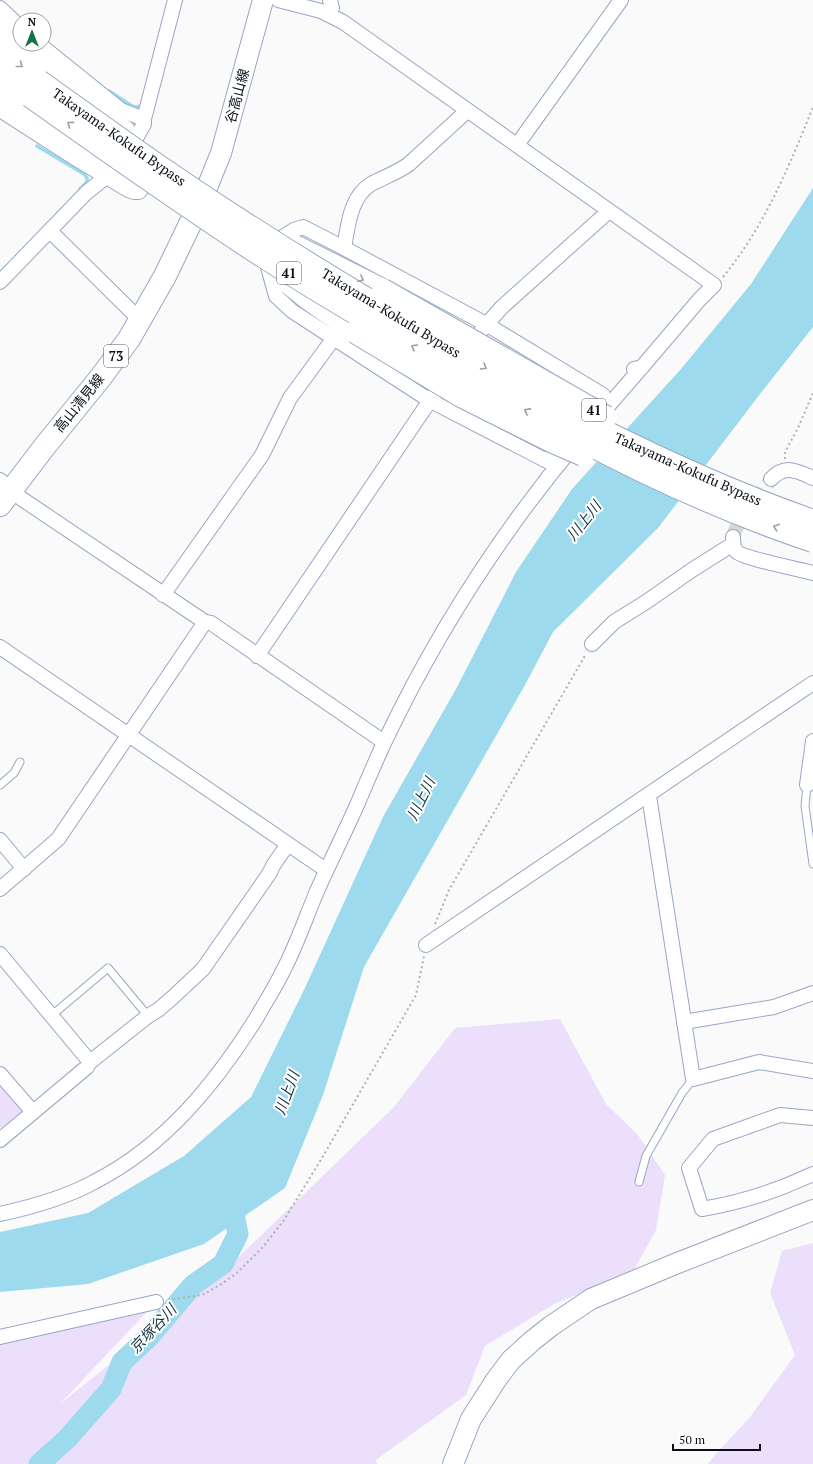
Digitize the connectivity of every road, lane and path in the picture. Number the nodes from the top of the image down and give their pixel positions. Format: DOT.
graph roads {
  1 [pos="175,0"];
  2 [pos="263,0"];
  3 [pos="278,0"];
  4 [pos="621,0"];
  5 [pos="0,8"];
  6 [pos="12,19"];
  7 [pos="0,29"];
  8 [pos="0,50"];
  9 [pos="49,52"];
  10 [pos="0,73"];
  11 [pos="35,88"];
  12 [pos="0,96"];
  13 [pos="813,107"];
  14 [pos="0,110"];
  15 [pos="467,110"];
  16 [pos="144,119"];
  17 [pos="135,140"];
  18 [pos="517,145"];
  19 [pos="106,177"];
  20 [pos="144,186"];
  21 [pos="206,190"];
  22 [pos="609,210"];
  23 [pos="194,217"];
  24 [pos="50,232"];
  25 [pos="281,238"];
  26 [pos="344,248"];
  27 [pos="268,266"];
  28 [pos="1,278"];
  29 [pos="714,285"];
  30 [pos="132,312"];
  31 [pos="486,324"];
  32 [pos="334,338"];
  33 [pos="642,367"];
  34 [pos="813,393"];
  35 [pos="603,395"];
  36 [pos="429,400"];
  37 [pos="566,422"];
  38 [pos="547,462"];
  39 [pos="785,470"];
  40 [pos="813,478"];
  41 [pos="771,479"];
  42 [pos="4,492"];
  43 [pos="717,505"];
  44 [pos="517,518"];
  45 [pos="813,518"];
  46 [pos="813,521"];
  47 [pos="813,541"];
  48 [pos="813,573"];
  49 [pos="163,595"];
  50 [pos="204,622"];
  51 [pos="592,644"];
  52 [pos="0,647"];
  53 [pos="257,656"];
  54 [pos="813,683"];
  55 [pos="129,735"];
  56 [pos="384,742"];
  57 [pos="813,742"];
  58 [pos="20,762"];
  59 [pos="0,785"];
  60 [pos="807,785"];
  61 [pos="649,796"];
  62 [pos="0,840"];
  63 [pos="288,844"];
  64 [pos="813,864"];
  65 [pos="24,869"];
  66 [pos="326,870"];
  67 [pos="0,889"];
  68 [pos="426,945"];
  69 [pos="0,954"];
  70 [pos="813,994"];
  71 [pos="51,1016"];
  72 [pos="148,1016"];
  73 [pos="684,1022"];
  74 [pos="90,1062"];
  75 [pos="813,1071"];
  76 [pos="0,1074"];
  77 [pos="693,1079"];
  78 [pos="33,1112"];
  79 [pos="813,1118"];
  80 [pos="0,1140"];
  81 [pos="813,1174"];
  82 [pos="639,1182"];
  83 [pos="813,1210"];
  84 [pos="0,1214"];
  85 [pos="156,1302"];
  86 [pos="0,1337"];
  87 [pos="453,1464"];
  1 -- 16 [label="street"];
  2 -- 21 [label="street, 谷高山線"];
  3 -- 15 [label="street"];
  4 -- 18 [label="street"];
  5 -- 6 [label="street"];
  7 -- 17 [label="main road, 41"];
  8 -- 11 [label="main road, Takayama-Kokufu Bypass / 41, one-way"];
  9 -- 16 [label="street"];
  10 -- 11 [label="main road, Takayama-Kokufu Bypass / 41"];
  11 -- 37 [label="main road, Takayama-Kokufu Bypass / 41, bridge"];
  20 -- 12 [label="main road, 41, one-way"];
  13 -- 29 [label="path"];
  14 -- 19 [label="street"];
  15 -- 18 [label="street"];
  15 -- 26 [label="street"];
  16 -- 17 [label="street"];
  17 -- 21 [label="main road, 41"];
  18 -- 22 [label="street"];
  19 -- 20 [label="street"];
  19 -- 24 [label="street"];
  20 -- 23 [label="main road, 41"];
  21 -- 23 [label="main road, 高山清見線 / 73"];
  21 -- 25 [label="main road, 41"];
  22 -- 29 [label="street"];
  22 -- 31 [label="street"];
  23 -- 27 [label="main road, 41"];
  23 -- 42 [label="main road, 高山清見線 / 73"];
  24 -- 28 [label="street"];
  24 -- 30 [label="street"];
  25 -- 26 [label="street"];
  25 -- 45 [label="main road, 41, one-way, bridge"];
  26 -- 31 [label="street"];
  27 -- 32 [label="street"];
  43 -- 27 [label="main road, 41, one-way, bridge"];
  29 -- 33 [label="street"];
  31 -- 35 [label="street"];
  31 -- 36 [label="street"];
  32 -- 36 [label="street"];
  32 -- 49 [label="street"];
  33 -- 35 [label="street"];
  33 -- 44 [label="street"];
  34 -- 39 [label="path"];
  35 -- 38 [label="street"];
  36 -- 38 [label="street"];
  36 -- 53 [label="street"];
  37 -- 43 [label="main road, Takayama-Kokufu Bypass / 41, bridge"];
  37 -- 46 [label="main road, Takayama-Kokufu Bypass / 41, bridge"];
  38 -- 44 [label="street"];
  39 -- 40 [label="street"];
  39 -- 41 [label="street"];
  42 -- 49 [label="street"];
  47 -- 43 [label="main road, Takayama-Kokufu Bypass / 41, one-way, bridge"];
  44 -- 56 [label="street"];
  48 -- 51 [label="street"];
  49 -- 50 [label="street"];
  50 -- 53 [label="street"];
  50 -- 55 [label="street"];
  51 -- 68 [label="path"];
  52 -- 55 [label="street"];
  53 -- 56 [label="street"];
  54 -- 61 [label="street"];
  55 -- 63 [label="street"];
  55 -- 65 [label="street"];
  56 -- 66 [label="street"];
  57 -- 60 [label="street"];
  58 -- 59 [label="lane"];
  60 -- 64 [label="lane"];
  61 -- 68 [label="street"];
  61 -- 73 [label="street"];
  62 -- 65 [label="street"];
  63 -- 66 [label="street"];
  63 -- 72 [label="street"];
  65 -- 67 [label="street"];
  66 -- 84 [label="street"];
  68 -- 85 [label="path"];
  69 -- 71 [label="street"];
  70 -- 73 [label="street"];
  71 -- 72 [label="lane"];
  71 -- 74 [label="street"];
  72 -- 74 [label="street"];
  73 -- 77 [label="street"];
  74 -- 78 [label="street"];
  75 -- 77 [label="street"];
  76 -- 78 [label="street"];
  77 -- 82 [label="lane"];
  78 -- 80 [label="street"];
  79 -- 81 [label="street"];
  83 -- 87 [label="street"];
  85 -- 86 [label="street"];
}
